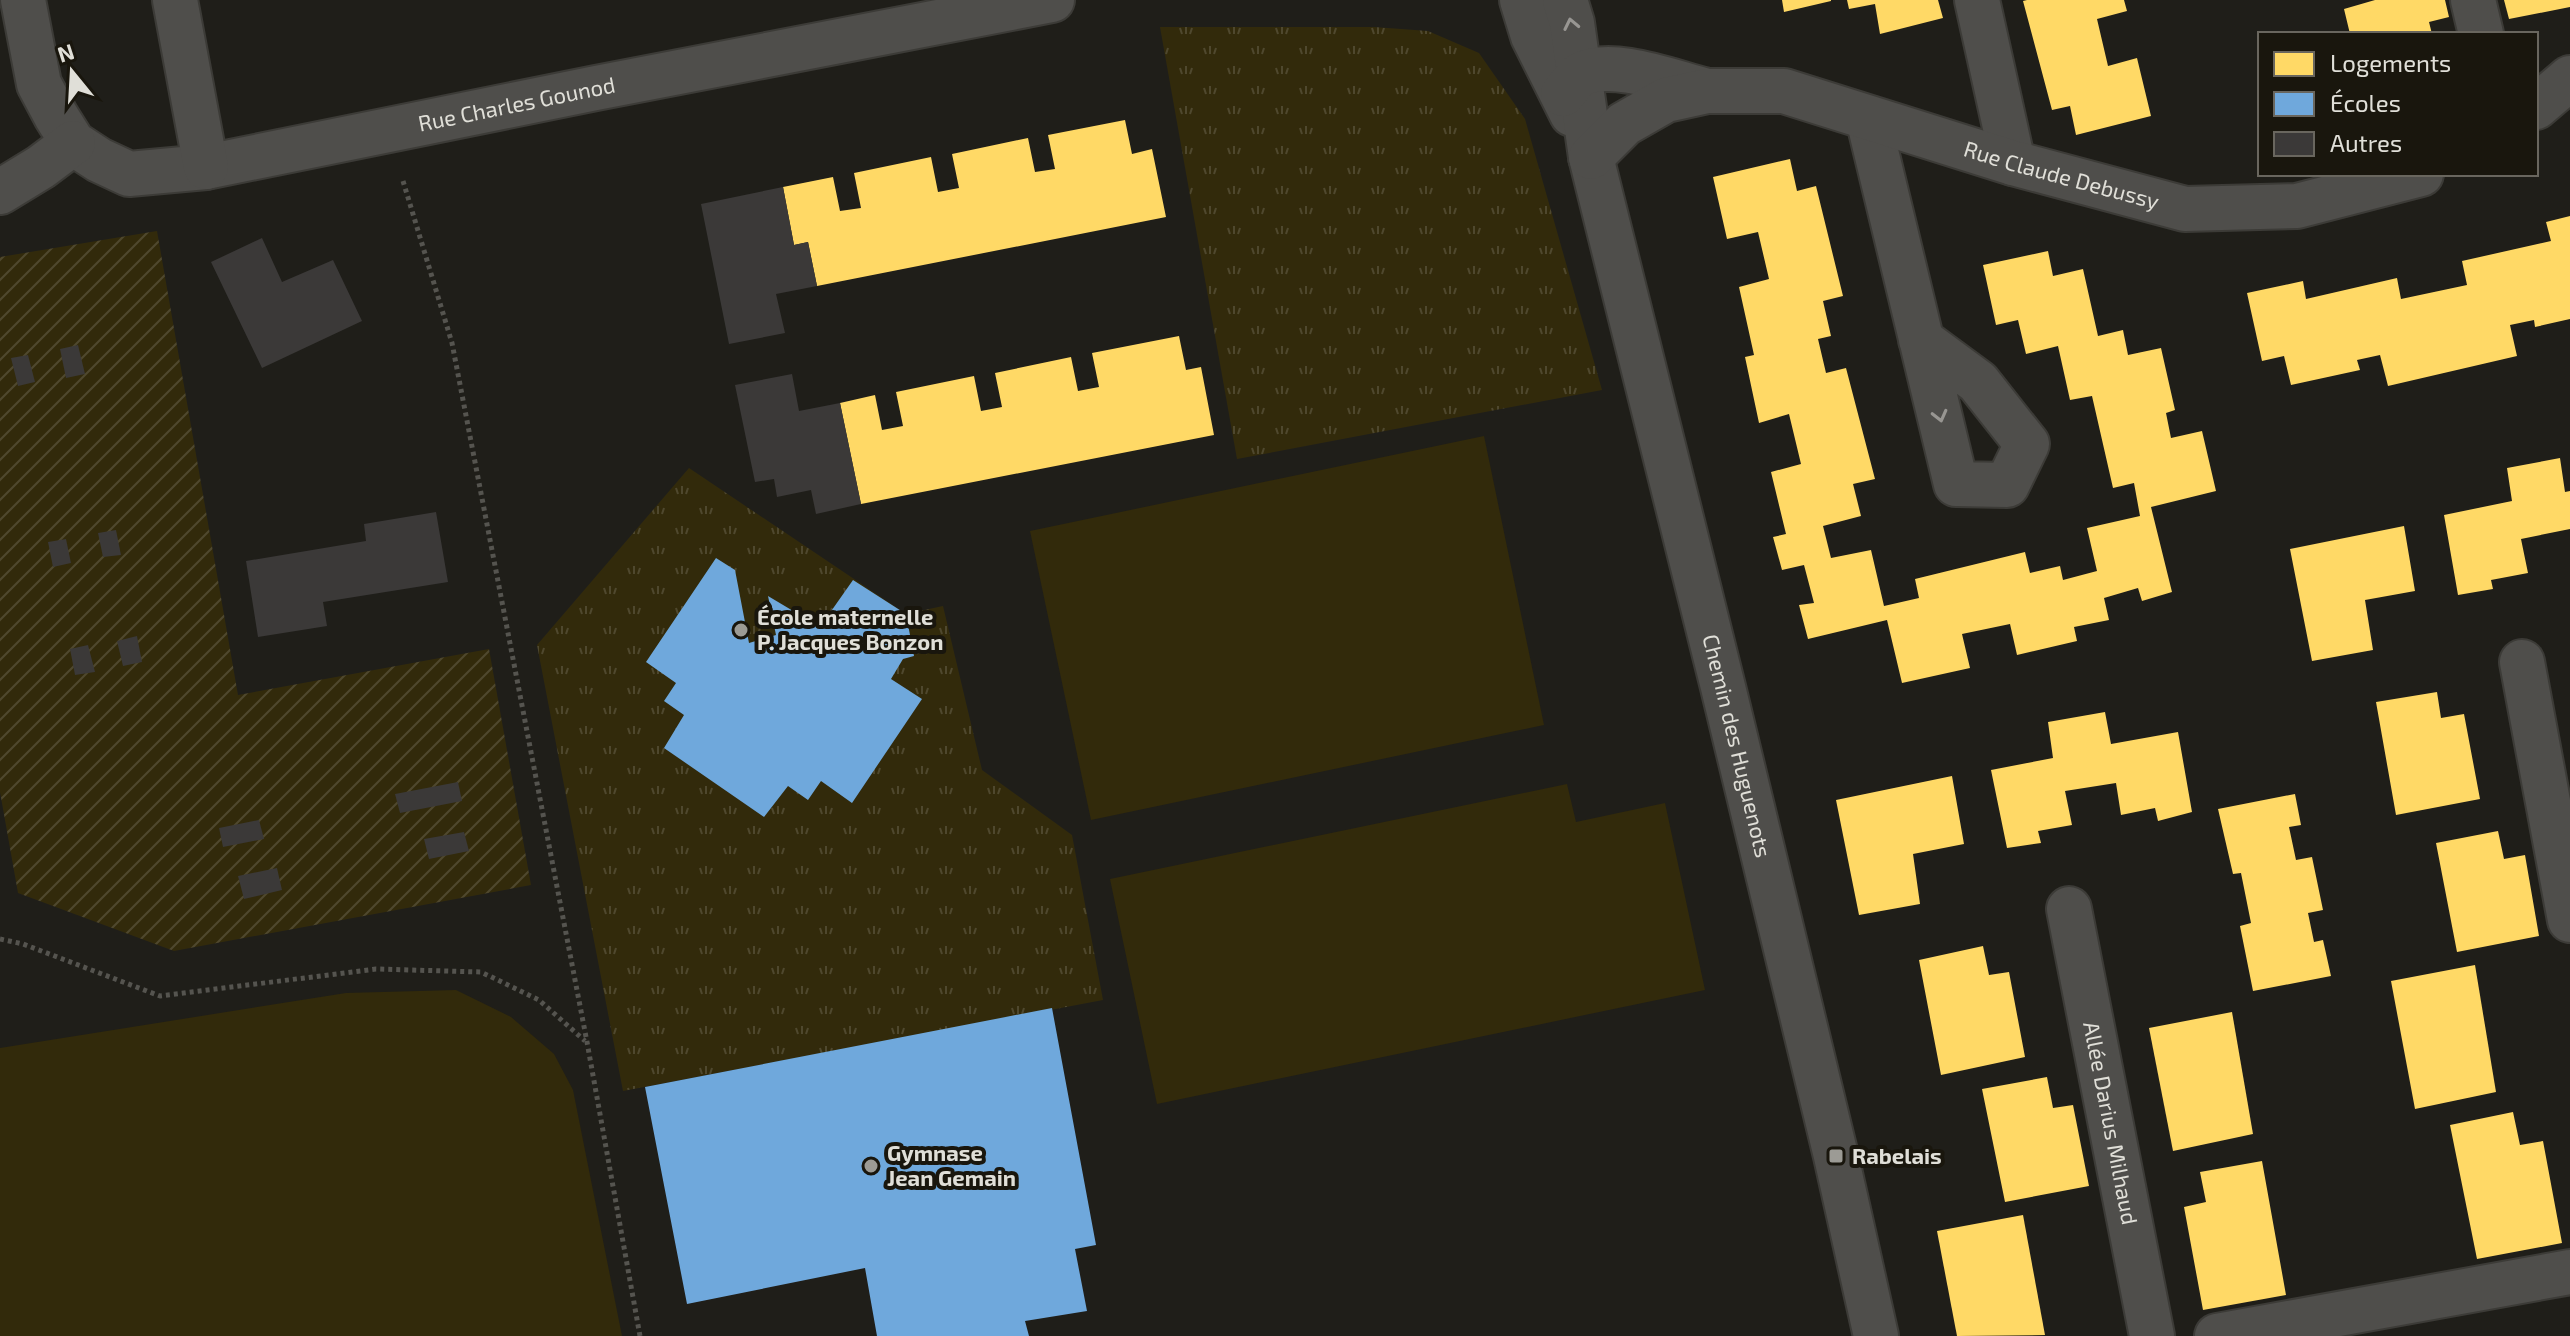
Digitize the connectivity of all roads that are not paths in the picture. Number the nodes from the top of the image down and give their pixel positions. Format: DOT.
graph roads {
  1 [pos="23,0"];
  2 [pos="175,0"];
  3 [pos="1052,0"];
  4 [pos="1565,0"];
  5 [pos="1977,0"];
  6 [pos="2473,0"];
  7 [pos="1520,1"];
  8 [pos="2481,32"];
  9 [pos="2570,78"];
  10 [pos="1571,85"];
  11 [pos="1707,91"];
  12 [pos="2538,105"];
  13 [pos="1868,118"];
  14 [pos="73,143"];
  15 [pos="1591,157"];
  16 [pos="2013,163"];
  17 [pos="206,167"];
  18 [pos="2413,176"];
  19 [pos="0,192"];
  20 [pos="1921,340"];
  21 [pos="2522,662"];
  22 [pos="2069,909"];
  23 [pos="2570,920"];
  24 [pos="2570,1272"];
  25 [pos="1876,1336"];
  26 [pos="2152,1336"];
  27 [pos="2217,1336"];
  1 -- 14 [label="street"];
  2 -- 17 [label="street"];
  3 -- 17 [label="street, Rue Charles Gounod"];
  10 -- 4 [label="street, Chemin des Huguenots, one-way"];
  5 -- 16 [label="street"];
  6 -- 8 [label="street"];
  7 -- 10 [label="street, Chemin des Huguenots"];
  9 -- 12 [label="street"];
  10 -- 11 [label="street, Rue Claude Debussy"];
  10 -- 15 [label="street, Chemin des Huguenots"];
  11 -- 13 [label="street, Rue Claude Debussy"];
  11 -- 15 [label="street, Rue Claude Debussy"];
  13 -- 16 [label="street, Rue Claude Debussy"];
  13 -- 20 [label="street"];
  14 -- 17 [label="street, Rue Charles Gounod"];
  14 -- 19 [label="street"];
  15 -- 25 [label="street, Chemin des Huguenots"];
  16 -- 18 [label="street, Rue Claude Debussy"];
  21 -- 23 [label="street"];
  22 -- 26 [label="street, Allée Darius Milhaud"];
  24 -- 27 [label="street"];
}
